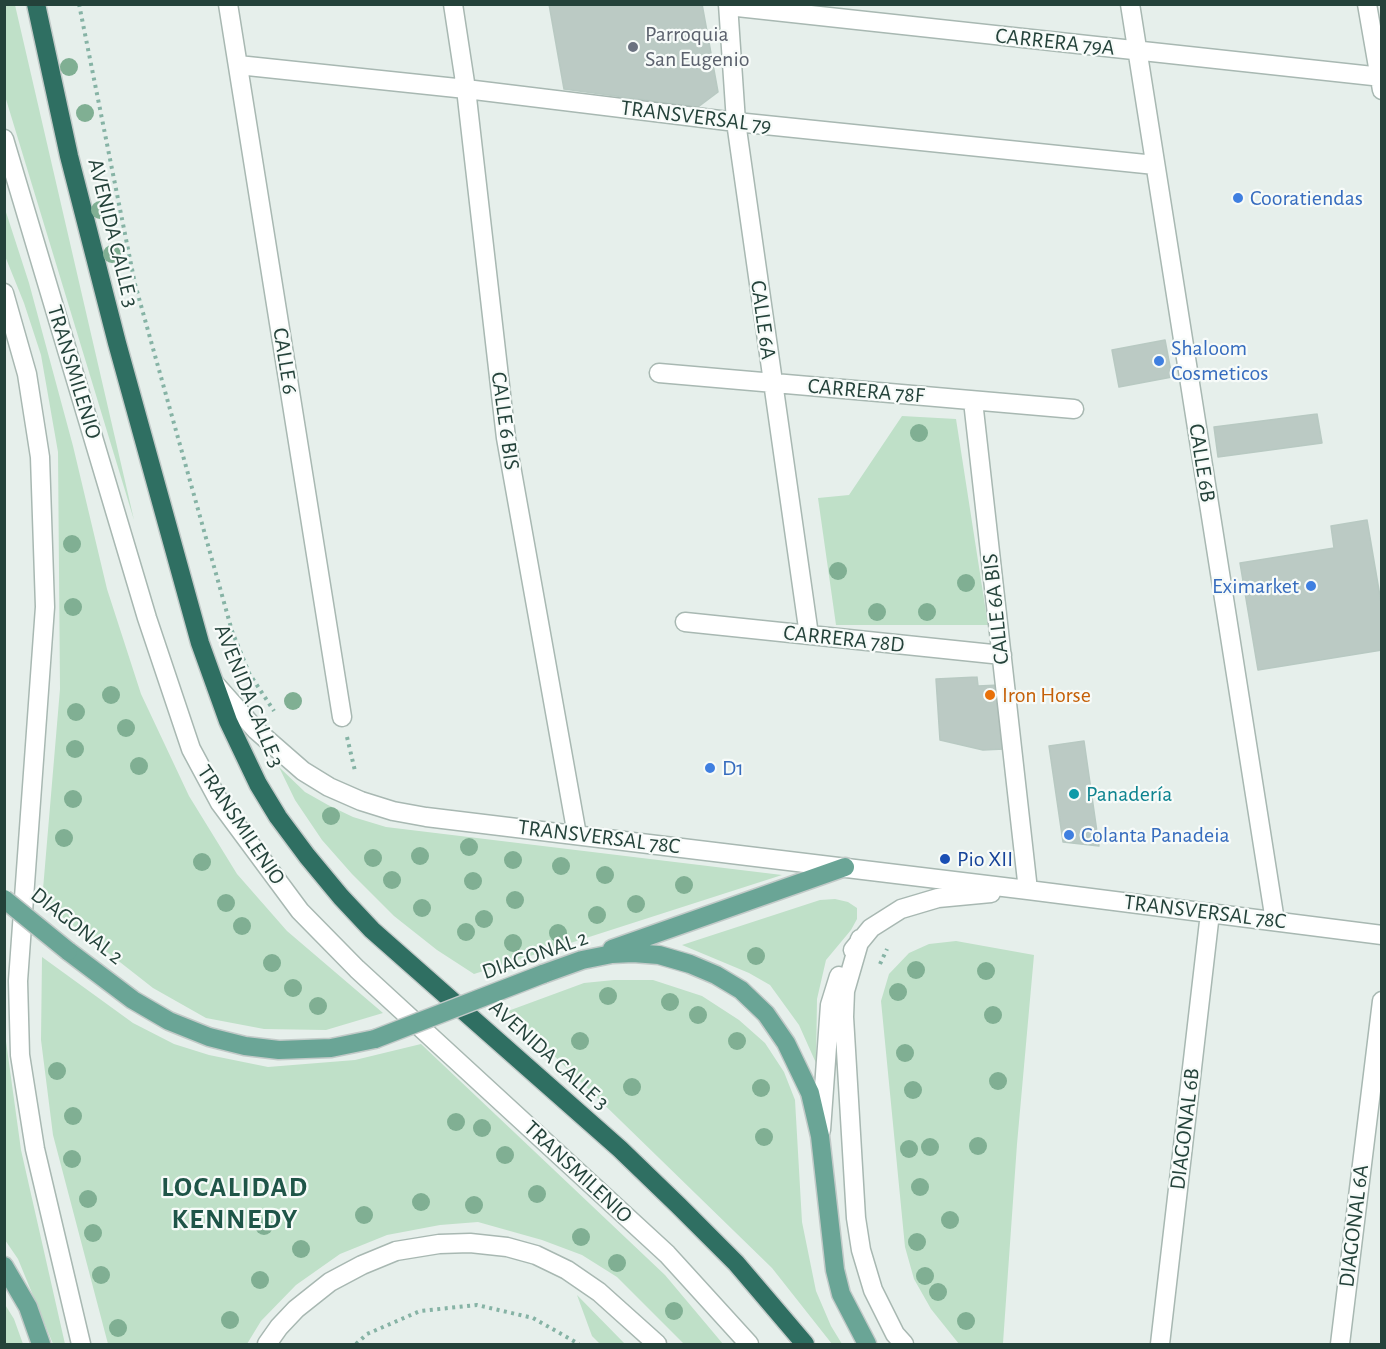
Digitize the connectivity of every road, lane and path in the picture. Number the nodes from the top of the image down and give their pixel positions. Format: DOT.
graph roads {
  1 [pos="36,4"];
  2 [pos="78,4"];
  3 [pos="228,4"];
  4 [pos="453,4"];
  5 [pos="1130,4"];
  6 [pos="1367,4"];
  7 [pos="728,5"];
  8 [pos="1137,51"];
  9 [pos="238,65"];
  10 [pos="1381,81"];
  11 [pos="465,89"];
  12 [pos="736,122"];
  13 [pos="4,140"];
  14 [pos="1155,165"];
  15 [pos="4,293"];
  16 [pos="659,373"];
  17 [pos="772,383"];
  18 [pos="973,401"];
  19 [pos="1074,409"];
  20 [pos="685,622"];
  21 [pos="809,635"];
  22 [pos="1002,655"];
  23 [pos="213,682"];
  24 [pos="275,713"];
  25 [pos="342,717"];
  26 [pos="361,801"];
  27 [pos="578,834"];
  28 [pos="845,867"];
  29 [pos="1028,890"];
  30 [pos="4,899"];
  31 [pos="1210,913"];
  32 [pos="1275,921"];
  33 [pos="1382,935"];
  34 [pos="860,939"];
  35 [pos="891,942"];
  36 [pos="582,960"];
  37 [pos="877,970"];
  38 [pos="1382,1001"];
  39 [pos="820,1136"];
  40 [pos="4,1266"];
  41 [pos="41,1344"];
  42 [pos="81,1344"];
  43 [pos="267,1344"];
  44 [pos="356,1344"];
  45 [pos="579,1344"];
  46 [pos="657,1344"];
  47 [pos="749,1344"];
  48 [pos="805,1344"];
  49 [pos="867,1344"];
  50 [pos="904,1344"];
  51 [pos="1160,1344"];
  52 [pos="1340,1344"];
  1 -- 23 [label="highway, AVENIDA CALLE 3"];
  2 -- 24 [label="path"];
  3 -- 9 [label="street, CALLE 6"];
  4 -- 11 [label="street, CALLE 6 BIS"];
  5 -- 8 [label="street, CALLE 6B"];
  6 -- 10 [label="street"];
  7 -- 8 [label="street, CARRERA 79A"];
  7 -- 12 [label="street, CALLE 6A"];
  8 -- 10 [label="street, CARRERA 79A"];
  8 -- 14 [label="street, CALLE 6B"];
  9 -- 11 [label="street, TRANSVERSAL 79"];
  9 -- 25 [label="street, CALLE 6"];
  11 -- 12 [label="street, TRANSVERSAL 79"];
  11 -- 27 [label="street, CALLE 6 BIS"];
  12 -- 14 [label="street, TRANSVERSAL 79"];
  12 -- 17 [label="street, CALLE 6A"];
  13 -- 47 [label="street, TRANSMILENIO"];
  14 -- 32 [label="street, CALLE 6B"];
  15 -- 42 [label="street, TRANSMILENIO"];
  16 -- 17 [label="street, CARRERA 78F"];
  17 -- 18 [label="street, CARRERA 78F"];
  17 -- 21 [label="street, CALLE 6A"];
  18 -- 19 [label="street, CARRERA 78F"];
  18 -- 22 [label="street, CALLE 6A BIS"];
  20 -- 21 [label="street, CARRERA 78D"];
  21 -- 22 [label="street, CARRERA 78D"];
  22 -- 29 [label="street, CALLE 6A BIS"];
  23 -- 26 [label="street, TRANSVERSAL 78C"];
  23 -- 48 [label="highway, AVENIDA CALLE 3"];
  25 -- 26 [label="path"];
  26 -- 27 [label="street, TRANSVERSAL 78C"];
  27 -- 28 [label="street, TRANSVERSAL 78C"];
  28 -- 29 [label="street, TRANSVERSAL 78C"];
  28 -- 36 [label="main road"];
  29 -- 31 [label="street, TRANSVERSAL 78C"];
  29 -- 34 [label="street, TRANSVERSAL 78C"];
  30 -- 36 [label="main road, DIAGONAL 2, bridge"];
  31 -- 32 [label="street, TRANSVERSAL 78C"];
  31 -- 51 [label="street, DIAGONAL 6B"];
  32 -- 33 [label="street, TRANSVERSAL 78C"];
  34 -- 39 [label="street, TRANSVERSAL 78C"];
  34 -- 50 [label="street"];
  35 -- 37 [label="path"];
  36 -- 39 [label="main road, DIAGONAL 2"];
  38 -- 52 [label="street, DIAGONAL 6A"];
  39 -- 49 [label="main road, DIAGONAL 2"];
  40 -- 41 [label="main road"];
  43 -- 46 [label="street"];
  44 -- 45 [label="path"];
}
